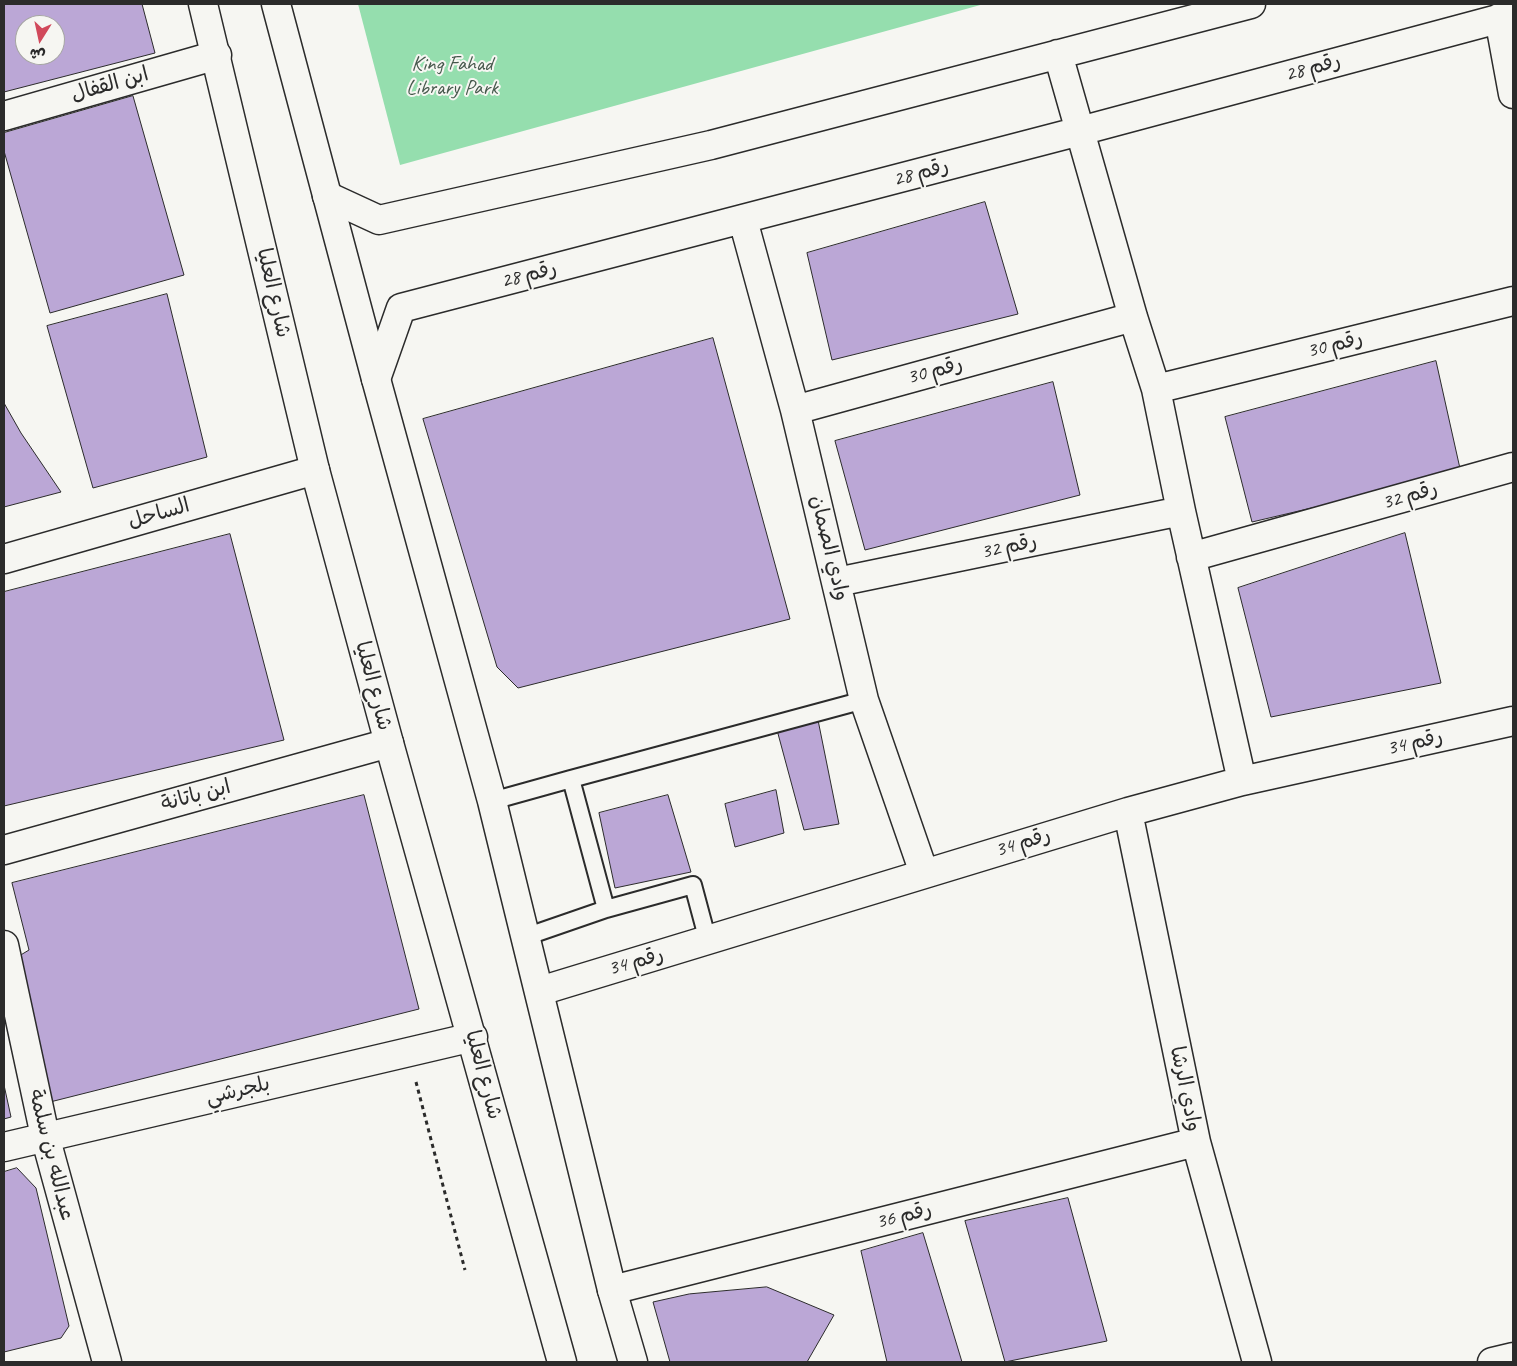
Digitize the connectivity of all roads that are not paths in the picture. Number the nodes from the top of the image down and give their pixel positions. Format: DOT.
graph roads {
  1 [pos="203,4"];
  2 [pos="276,4"];
  3 [pos="1251,4"];
  4 [pos="1506,16"];
  5 [pos="1058,54"];
  6 [pos="217,55"];
  7 [pos="1513,94"];
  8 [pos="4,116"];
  9 [pos="1080,131"];
  10 [pos="327,196"];
  11 [pos="743,220"];
  12 [pos="1513,302"];
  13 [pos="1133,317"];
  14 [pos="376,379"];
  15 [pos="1156,389"];
  16 [pos="795,410"];
  17 [pos="1513,467"];
  18 [pos="315,470"];
  19 [pos="1180,512"];
  20 [pos="1191,557"];
  21 [pos="4,559"];
  22 [pos="838,582"];
  23 [pos="864,700"];
  24 [pos="1513,720"];
  25 [pos="389,743"];
  26 [pos="571,779"];
  27 [pos="1242,781"];
  28 [pos="492,801"];
  29 [pos="1128,812"];
  30 [pos="4,850"];
  31 [pos="924,873"];
  32 [pos="606,909"];
  33 [pos="525,937"];
  34 [pos="708,941"];
  35 [pos="5,959"];
  36 [pos="540,990"];
  37 [pos="472,1037"];
  38 [pos="45,1136"];
  39 [pos="1196,1142"];
  40 [pos="4,1147"];
  41 [pos="612,1290"];
  42 [pos="1513,1357"];
  43 [pos="105,1362"];
  44 [pos="562,1362"];
  45 [pos="632,1362"];
  46 [pos="1257,1362"];
  47 [pos="1492,1362"];
  1 -- 6 [label="street, شارع العليا"];
  2 -- 10 [label="street"];
  3 -- 5 [label="street"];
  4 -- 7 [label="street"];
  4 -- 9 [label="street, رقم 28"];
  5 -- 9 [label="street"];
  5 -- 10 [label="street"];
  6 -- 8 [label="street, ابن القفال"];
  6 -- 18 [label="street, شارع العليا"];
  9 -- 11 [label="street, رقم 28"];
  9 -- 13 [label="street"];
  10 -- 14 [label="street"];
  11 -- 14 [label="street, رقم 28"];
  11 -- 16 [label="street, وادي الصمان"];
  12 -- 15 [label="street, رقم 30"];
  13 -- 15 [label="street"];
  13 -- 16 [label="street, رقم 30"];
  14 -- 28 [label="street"];
  15 -- 19 [label="street"];
  16 -- 22 [label="street, وادي الصمان"];
  17 -- 20 [label="street, رقم 32"];
  18 -- 21 [label="street, الساحل"];
  18 -- 25 [label="street, شارع العليا"];
  19 -- 20 [label="street"];
  19 -- 22 [label="street, رقم 32"];
  20 -- 27 [label="street"];
  22 -- 23 [label="street, وادي الصمان"];
  23 -- 26 [label="lane"];
  23 -- 31 [label="street, وادي الصمان"];
  24 -- 27 [label="street, رقم 34"];
  25 -- 30 [label="street, ابن باتانة"];
  25 -- 37 [label="street, شارع العليا"];
  26 -- 28 [label="lane"];
  26 -- 32 [label="lane"];
  27 -- 29 [label="street, رقم 34"];
  28 -- 33 [label="street"];
  29 -- 31 [label="street, رقم 34"];
  29 -- 39 [label="street, وادي الرشا"];
  31 -- 34 [label="street, رقم 34"];
  32 -- 33 [label="lane"];
  32 -- 34 [label="lane"];
  33 -- 36 [label="street"];
  34 -- 36 [label="street, رقم 34"];
  35 -- 38 [label="street, عبدالله بن سلمة"];
  36 -- 41 [label="street"];
  37 -- 38 [label="street, بلجرشي"];
  37 -- 44 [label="street, شارع العليا"];
  38 -- 40 [label="street, بلجرشي"];
  38 -- 43 [label="street, عبدالله بن سلمة"];
  39 -- 41 [label="street, رقم 36"];
  39 -- 46 [label="street, وادي الرشا"];
  41 -- 45 [label="street"];
  42 -- 47 [label="street"];
}
